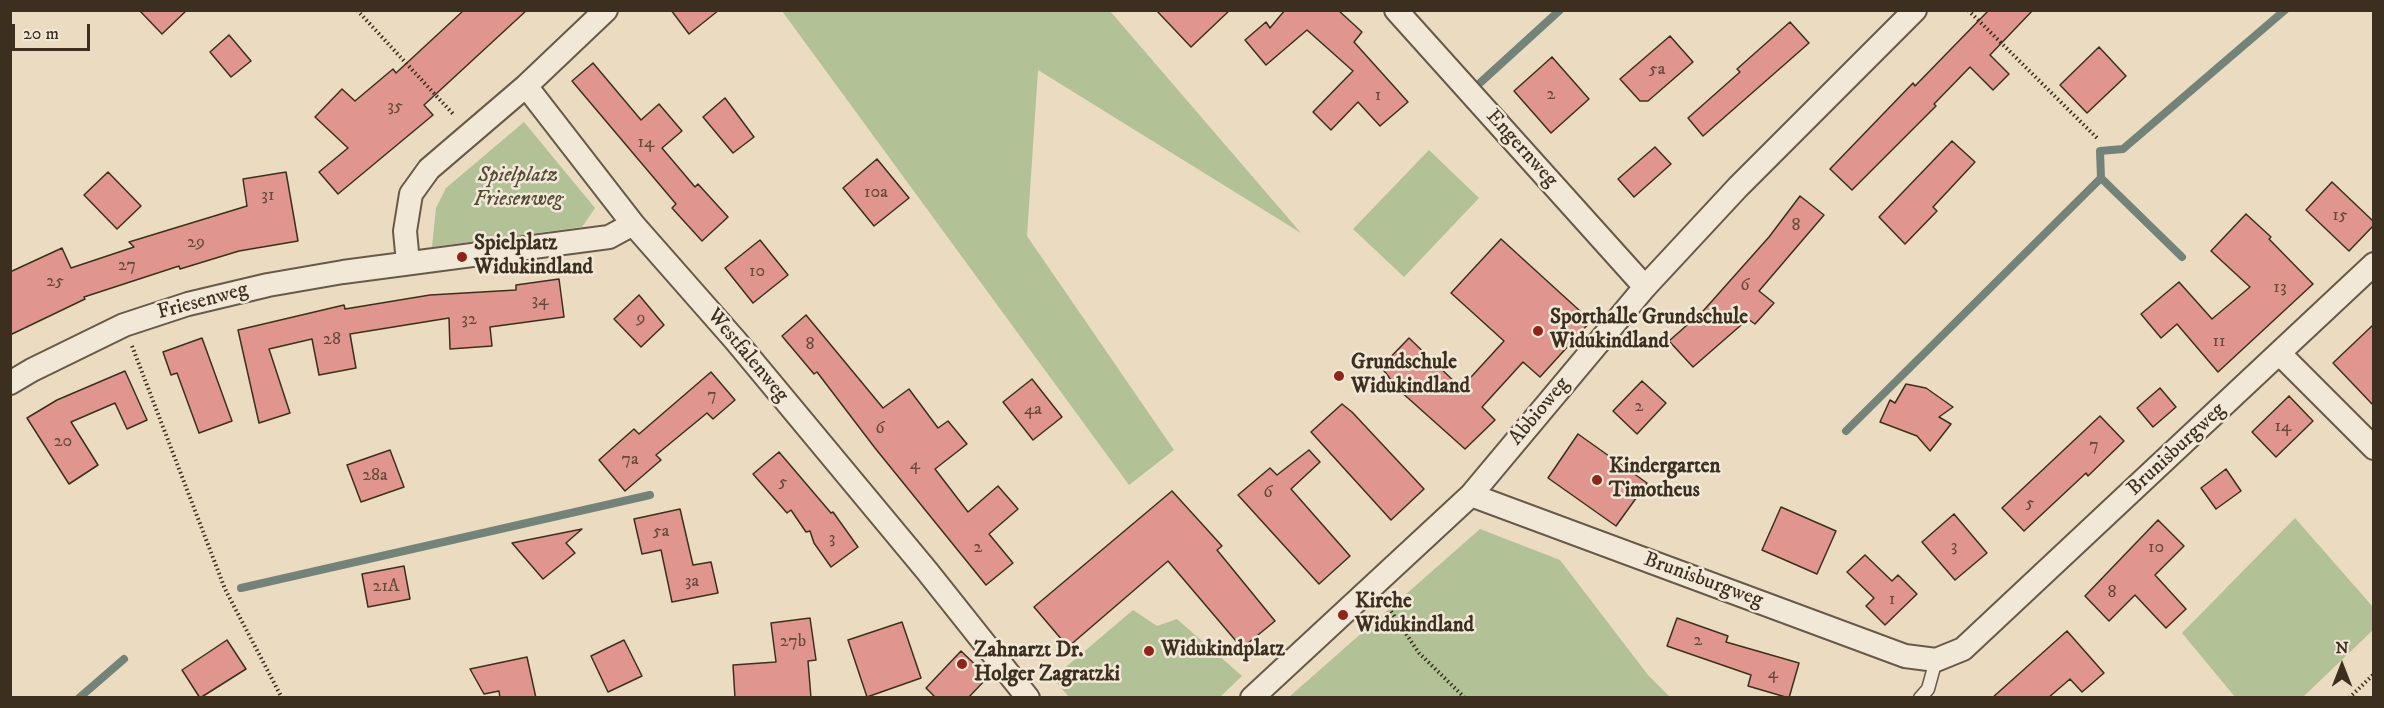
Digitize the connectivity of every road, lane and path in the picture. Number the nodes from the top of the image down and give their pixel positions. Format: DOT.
graph roads {
  1 [pos="357,10"];
  2 [pos="606,10"];
  3 [pos="1396,10"];
  4 [pos="1915,10"];
  5 [pos="1968,10"];
  6 [pos="526,86"];
  7 [pos="471,133"];
  8 [pos="2097,138"];
  9 [pos="633,224"];
  10 [pos="408,263"];
  11 [pos="2373,264"];
  12 [pos="1645,287"];
  13 [pos="124,325"];
  14 [pos="2280,354"];
  15 [pos="10,383"];
  16 [pos="2373,448"];
  17 [pos="1471,495"];
  18 [pos="1374,586"];
  19 [pos="1936,660"];
  20 [pos="2373,674"];
  21 [pos="282,698"];
  22 [pos="1028,698"];
  23 [pos="1252,698"];
  24 [pos="1465,698"];
  25 [pos="1920,698"];
  26 [pos="2349,698"];
  1 -- 7 [label="path"];
  2 -- 6 [label="street"];
  3 -- 12 [label="street, Engernweg"];
  4 -- 12 [label="street, Abbioweg"];
  5 -- 8 [label="path"];
  6 -- 7 [label="street"];
  6 -- 9 [label="street, Westfalenweg"];
  7 -- 10 [label="street"];
  9 -- 10 [label="street, Friesenweg"];
  9 -- 22 [label="street, Westfalenweg"];
  10 -- 13 [label="street, Friesenweg"];
  11 -- 14 [label="street, Brunisburgweg"];
  12 -- 17 [label="street, Abbioweg"];
  13 -- 15 [label="street, Friesenweg"];
  13 -- 21 [label="path"];
  14 -- 16 [label="street"];
  14 -- 19 [label="street, Brunisburgweg"];
  17 -- 18 [label="street, Abbioweg"];
  17 -- 19 [label="street, Brunisburgweg"];
  18 -- 23 [label="street, Abbioweg"];
  18 -- 24 [label="path"];
  19 -- 25 [label="lane"];
  20 -- 26 [label="path"];
}
